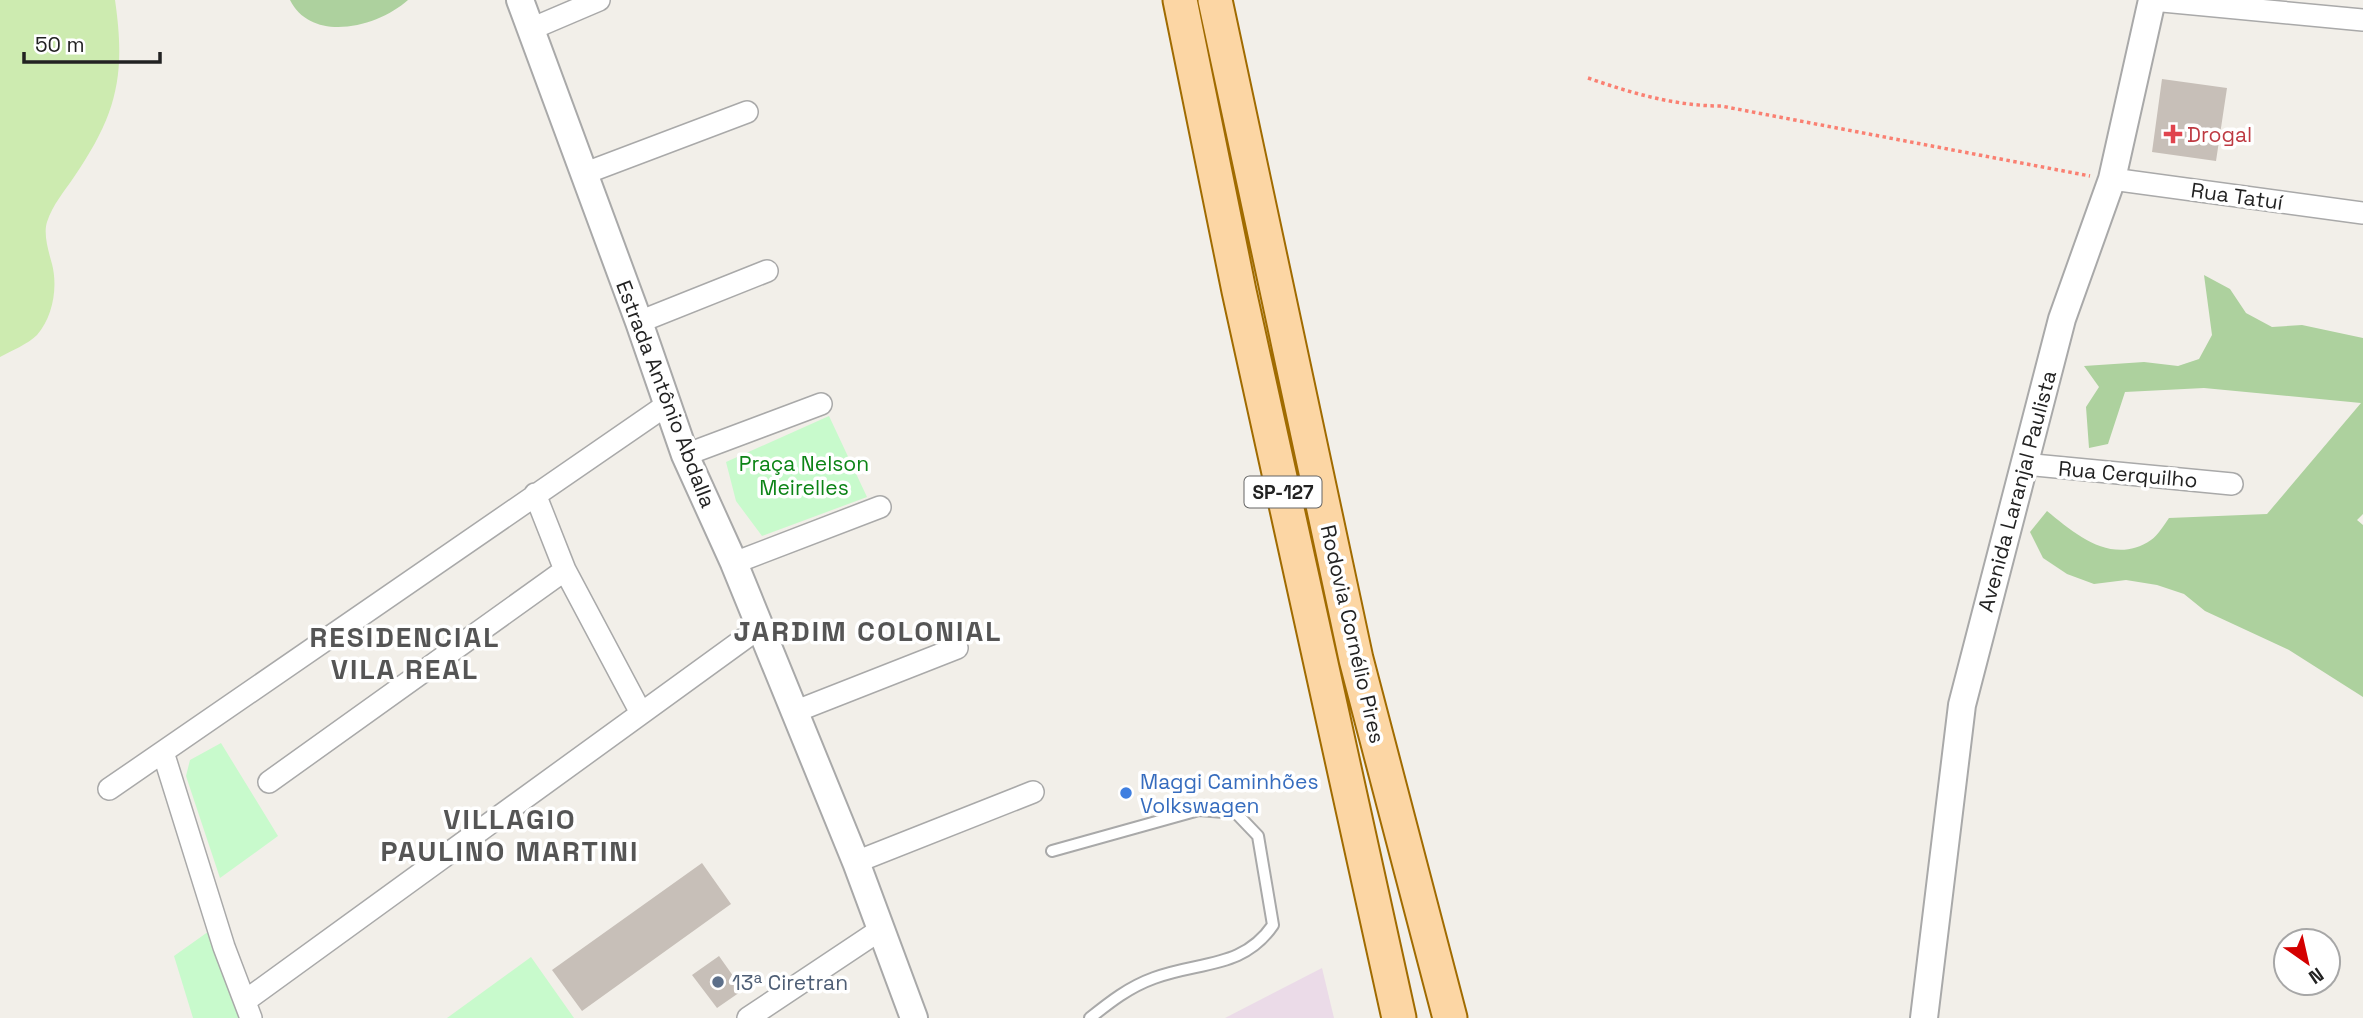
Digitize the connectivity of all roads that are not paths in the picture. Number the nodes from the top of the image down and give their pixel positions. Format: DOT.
graph roads {
  1 [pos="520,0"];
  2 [pos="599,0"];
  3 [pos="1180,0"];
  4 [pos="1215,0"];
  5 [pos="2152,0"];
  6 [pos="2363,20"];
  7 [pos="531,29"];
  8 [pos="747,112"];
  9 [pos="583,174"];
  10 [pos="2112,179"];
  11 [pos="2363,213"];
  12 [pos="767,271"];
  13 [pos="639,322"];
  14 [pos="668,404"];
  15 [pos="821,404"];
  16 [pos="685,455"];
  17 [pos="2024,464"];
  18 [pos="2232,484"];
  19 [pos="535,494"];
  20 [pos="880,507"];
  21 [pos="734,564"];
  22 [pos="565,570"];
  23 [pos="759,628"];
  24 [pos="957,648"];
  25 [pos="794,712"];
  26 [pos="641,713"];
  27 [pos="163,752"];
  28 [pos="269,782"];
  29 [pos="109,789"];
  30 [pos="1033,792"];
  31 [pos="1052,851"];
  32 [pos="856,862"];
  33 [pos="880,930"];
  34 [pos="1930,991"];
  35 [pos="248,1009"];
  36 [pos="748,1018"];
  37 [pos="914,1018"];
  38 [pos="1090,1018"];
  39 [pos="1399,1018"];
  40 [pos="1450,1018"];
  41 [pos="1924,1018"];
  42 [pos="1936,1018"];
  1 -- 7 [label="street, Estrada Antônio Abdalla"];
  2 -- 7 [label="street"];
  3 -- 39 [label="main road, Rodovia Cornélio Pires / SP-127"];
  4 -- 40 [label="main road, Rodovia Cornélio Pires / SP-127"];
  5 -- 6 [label="street"];
  5 -- 10 [label="street, Avenida Laranjal Paulista"];
  7 -- 9 [label="street, Estrada Antônio Abdalla"];
  8 -- 9 [label="street"];
  9 -- 13 [label="street, Estrada Antônio Abdalla"];
  10 -- 11 [label="street, Rua Tatuí"];
  10 -- 17 [label="street, Avenida Laranjal Paulista"];
  12 -- 13 [label="street"];
  13 -- 14 [label="street, Estrada Antônio Abdalla"];
  14 -- 16 [label="street, Estrada Antônio Abdalla"];
  14 -- 19 [label="street"];
  15 -- 16 [label="street"];
  16 -- 21 [label="street, Estrada Antônio Abdalla"];
  17 -- 18 [label="street, Rua Cerquilho"];
  17 -- 34 [label="street, Avenida Laranjal Paulista"];
  19 -- 22 [label="street"];
  19 -- 27 [label="street"];
  20 -- 21 [label="street"];
  21 -- 23 [label="street, Estrada Antônio Abdalla"];
  22 -- 26 [label="street"];
  22 -- 28 [label="street"];
  23 -- 25 [label="street, Estrada Antônio Abdalla"];
  23 -- 26 [label="street"];
  24 -- 25 [label="street"];
  25 -- 32 [label="street, Estrada Antônio Abdalla"];
  26 -- 35 [label="street"];
  27 -- 29 [label="street"];
  27 -- 35 [label="street"];
  30 -- 32 [label="street"];
  31 -- 38 [label="lane"];
  32 -- 33 [label="street, Estrada Antônio Abdalla"];
  33 -- 36 [label="street"];
  33 -- 37 [label="street, Estrada Antônio Abdalla"];
  34 -- 41 [label="street, Avenida Laranjal Paulista"];
  34 -- 42 [label="street, Avenida Laranjal Paulista"];
}
